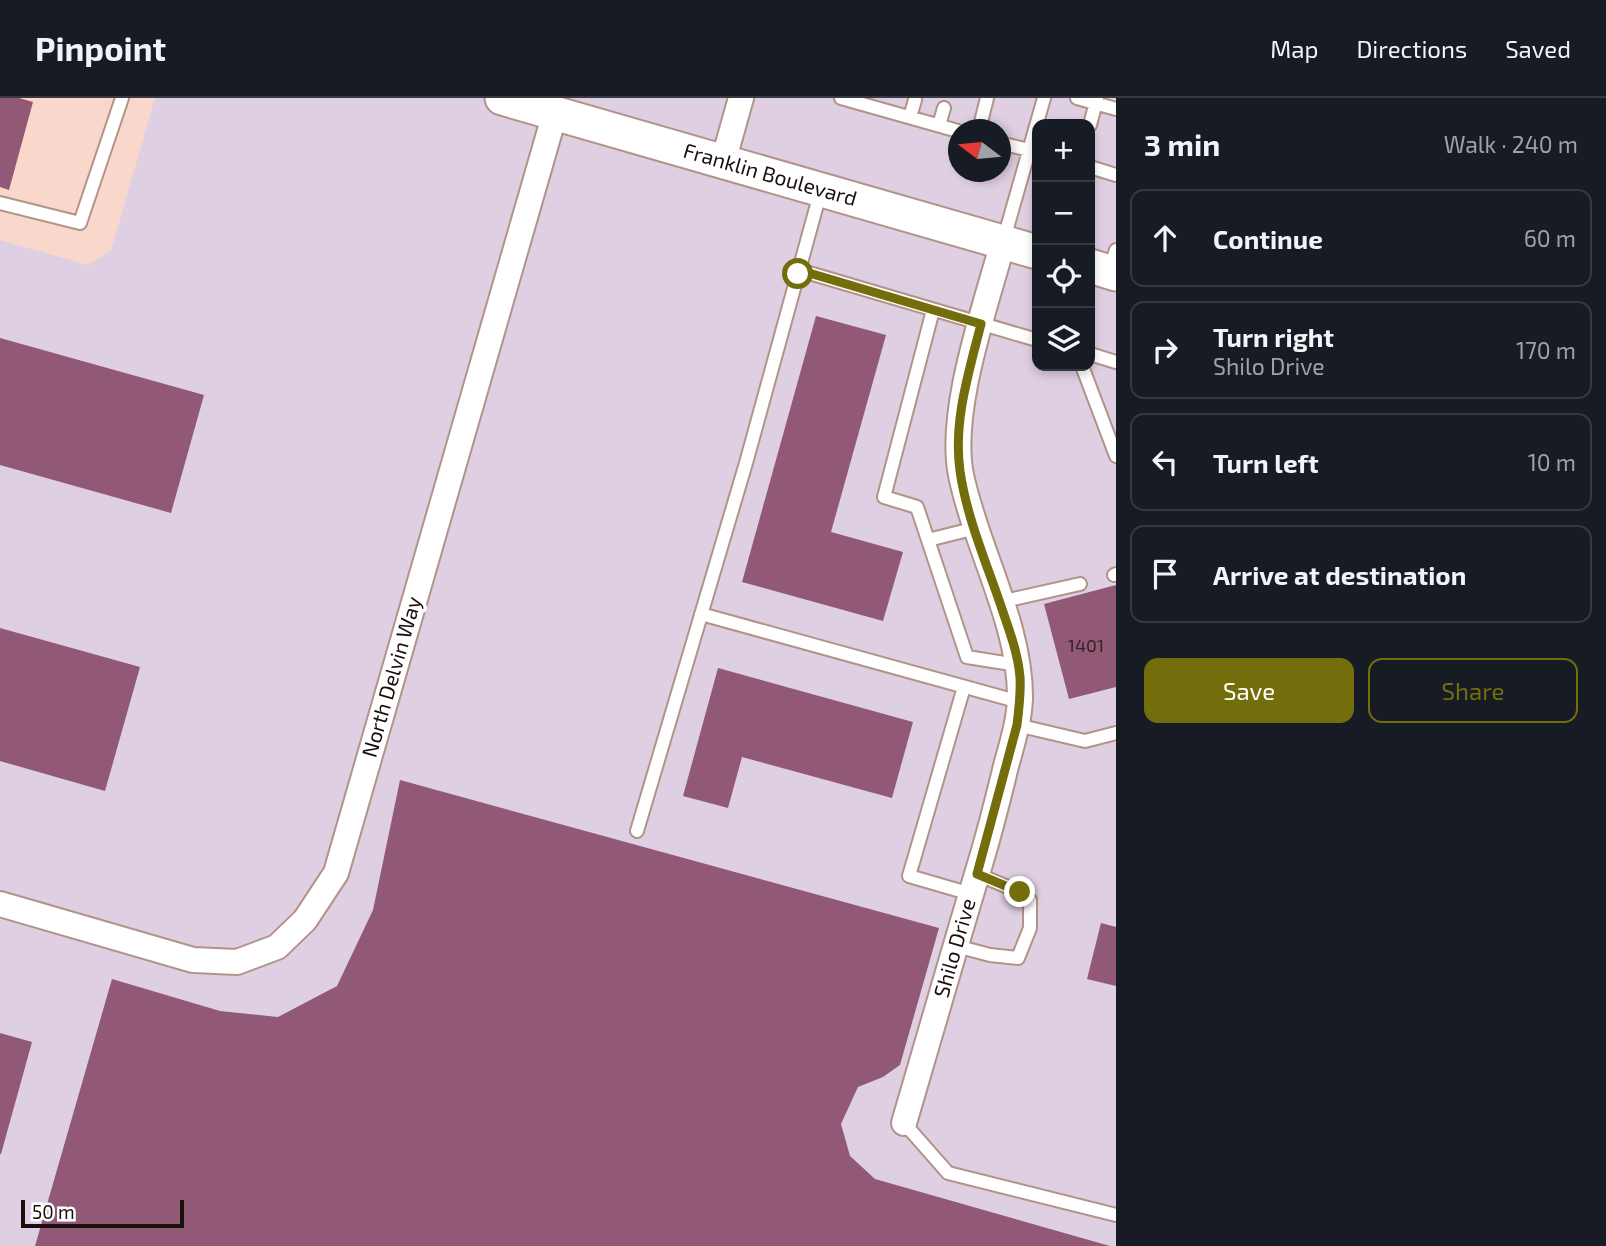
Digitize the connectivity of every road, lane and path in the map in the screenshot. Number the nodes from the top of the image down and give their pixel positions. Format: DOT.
graph roads {
  1 [pos="122,98"];
  2 [pos="741,98"];
  3 [pos="841,98"];
  4 [pos="988,98"];
  5 [pos="1044,98"];
  6 [pos="1077,98"];
  7 [pos="516,100"];
  8 [pos="858,100"];
  9 [pos="915,100"];
  10 [pos="1096,101"];
  11 [pos="883,104"];
  12 [pos="944,108"];
  13 [pos="1116,109"];
  14 [pos="555,113"];
  15 [pos="910,117"];
  16 [pos="982,119"];
  17 [pos="1040,119"];
  18 [pos="1092,119"];
  19 [pos="939,125"];
  20 [pos="948,128"];
  21 [pos="1011,146"];
  22 [pos="1032,151"];
  23 [pos="1032,154"];
  24 [pos="723,162"];
  25 [pos="1095,169"];
  26 [pos="1116,175"];
  27 [pos="821,190"];
  28 [pos="0,202"];
  29 [pos="1003,242"];
  30 [pos="1032,251"];
  31 [pos="799,270"];
  32 [pos="933,310"];
  33 [pos="981,324"];
  34 [pos="1032,339"];
  35 [pos="1095,356"];
  36 [pos="1116,362"];
  37 [pos="1084,371"];
  38 [pos="1116,456"];
  39 [pos="976,528"];
  40 [pos="928,540"];
  41 [pos="1080,584"];
  42 [pos="1000,602"];
  43 [pos="701,614"];
  44 [pos="1018,665"];
  45 [pos="964,687"];
  46 [pos="1018,714"];
  47 [pos="1116,733"];
  48 [pos="637,831"];
  49 [pos="974,884"];
  50 [pos="0,904"];
  51 [pos="956,946"];
  52 [pos="904,1123"];
  53 [pos="1116,1215"];
  1 -- 28 [label="lane"];
  2 -- 24 [label="street"];
  3 -- 8 [label="lane"];
  4 -- 16 [label="lane"];
  5 -- 17 [label="lane"];
  6 -- 10 [label="lane"];
  7 -- 14 [label="main road, Franklin Boulevard"];
  8 -- 11 [label="lane"];
  9 -- 15 [label="lane"];
  10 -- 13 [label="lane"];
  10 -- 18 [label="lane"];
  11 -- 15 [label="lane"];
  12 -- 19 [label="lane"];
  14 -- 24 [label="main road, Franklin Boulevard"];
  14 -- 50 [label="street, North Delvin Way"];
  15 -- 19 [label="lane"];
  19 -- 20 [label="lane"];
  21 -- 22 [label="lane"];
  23 -- 29 [label="lane"];
  24 -- 27 [label="main road, Franklin Boulevard"];
  25 -- 26 [label="lane"];
  27 -- 29 [label="main road, Franklin Boulevard"];
  27 -- 31 [label="lane"];
  29 -- 30 [label="main road, Franklin Boulevard"];
  29 -- 33 [label="street, Shilo Drive"];
  31 -- 32 [label="lane"];
  31 -- 43 [label="lane"];
  32 -- 33 [label="lane"];
  32 -- 40 [label="lane"];
  33 -- 34 [label="lane"];
  33 -- 39 [label="street, Shilo Drive"];
  35 -- 36 [label="lane"];
  37 -- 38 [label="lane"];
  39 -- 40 [label="lane"];
  39 -- 42 [label="street, Shilo Drive"];
  40 -- 44 [label="lane"];
  41 -- 42 [label="lane"];
  42 -- 44 [label="street, Shilo Drive"];
  43 -- 45 [label="lane"];
  43 -- 48 [label="lane"];
  44 -- 46 [label="street, Shilo Drive"];
  45 -- 46 [label="lane"];
  45 -- 49 [label="lane"];
  46 -- 47 [label="lane"];
  46 -- 49 [label="street, Shilo Drive"];
  49 -- 51 [label="street, Shilo Drive"];
  49 -- 51 [label="lane"];
  51 -- 52 [label="street, Shilo Drive"];
  52 -- 53 [label="lane"];
}
